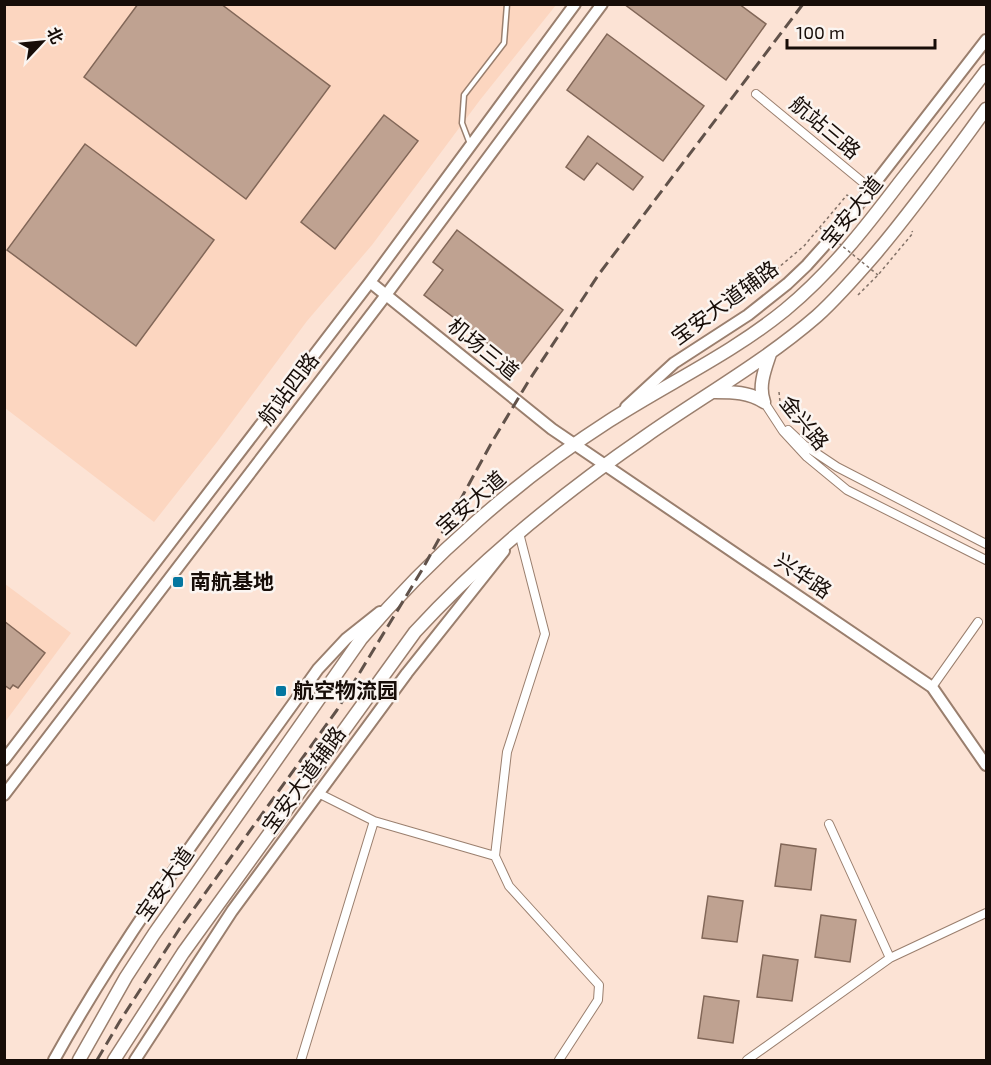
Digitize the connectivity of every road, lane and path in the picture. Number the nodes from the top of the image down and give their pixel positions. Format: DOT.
graph roads {
  1 [pos="507,4"];
  2 [pos="575,4"];
  3 [pos="602,4"];
  4 [pos="987,40"];
  5 [pos="987,71"];
  6 [pos="756,94"];
  7 [pos="987,109"];
  8 [pos="471,146"];
  9 [pos="871,189"];
  10 [pos="847,195"];
  11 [pos="820,228"];
  12 [pos="912,231"];
  13 [pos="878,275"];
  14 [pos="776,278"];
  15 [pos="370,282"];
  16 [pos="859,294"];
  17 [pos="386,295"];
  18 [pos="770,354"];
  19 [pos="714,392"];
  20 [pos="764,402"];
  21 [pos="611,420"];
  22 [pos="574,444"];
  23 [pos="606,465"];
  24 [pos="519,533"];
  25 [pos="987,544"];
  26 [pos="987,560"];
  27 [pos="397,599"];
  28 [pos="978,622"];
  29 [pos="932,687"];
  30 [pos="4,760"];
  31 [pos="987,765"];
  32 [pos="318,793"];
  33 [pos="4,795"];
  34 [pos="374,821"];
  35 [pos="829,824"];
  36 [pos="495,855"];
  37 [pos="987,913"];
  38 [pos="891,958"];
  39 [pos="54,1060"];
  40 [pos="79,1060"];
  41 [pos="114,1060"];
  42 [pos="135,1060"];
  43 [pos="301,1060"];
  44 [pos="559,1060"];
  45 [pos="747,1060"];
  1 -- 8 [label="lane"];
  2 -- 8 [label="street, 航站四路"];
  3 -- 17 [label="street, 航站四路"];
  4 -- 9 [label="street, 宝安大道辅路"];
  5 -- 21 [label="main road, 宝安大道"];
  6 -- 9 [label="street, 航站三路"];
  7 -- 18 [label="main road, 宝安大道"];
  8 -- 15 [label="street, 航站四路"];
  9 -- 21 [label="street, 宝安大道辅路"];
  10 -- 11 [label="path"];
  11 -- 13 [label="path, bridge"];
  11 -- 14 [label="path"];
  12 -- 13 [label="path"];
  13 -- 16 [label="path"];
  15 -- 17 [label="street, 机场三道"];
  15 -- 30 [label="street, 航站四路"];
  17 -- 22 [label="street, 机场三道"];
  17 -- 33 [label="street, 航站四路"];
  18 -- 19 [label="main road, 宝安大道"];
  18 -- 20 [label="main road"];
  19 -- 20 [label="main road"];
  19 -- 23 [label="main road, 宝安大道"];
  20 -- 25 [label="street, 金兴路"];
  20 -- 26 [label="street, 金兴路"];
  21 -- 22 [label="main road, 宝安大道"];
  22 -- 23 [label="street, 兴华路"];
  22 -- 27 [label="main road, 宝安大道"];
  23 -- 24 [label="main road, 宝安大道"];
  23 -- 29 [label="street, 兴华路"];
  24 -- 32 [label="street, 宝安大道辅路"];
  24 -- 36 [label="street"];
  24 -- 41 [label="main road, 宝安大道"];
  27 -- 39 [label="street"];
  27 -- 40 [label="main road, 宝安大道"];
  28 -- 29 [label="street"];
  29 -- 31 [label="street, 兴华路"];
  32 -- 34 [label="street"];
  32 -- 42 [label="street, 宝安大道辅路"];
  34 -- 36 [label="street"];
  34 -- 43 [label="street"];
  35 -- 38 [label="street"];
  36 -- 44 [label="street"];
  37 -- 38 [label="street"];
  38 -- 45 [label="street"];
}
